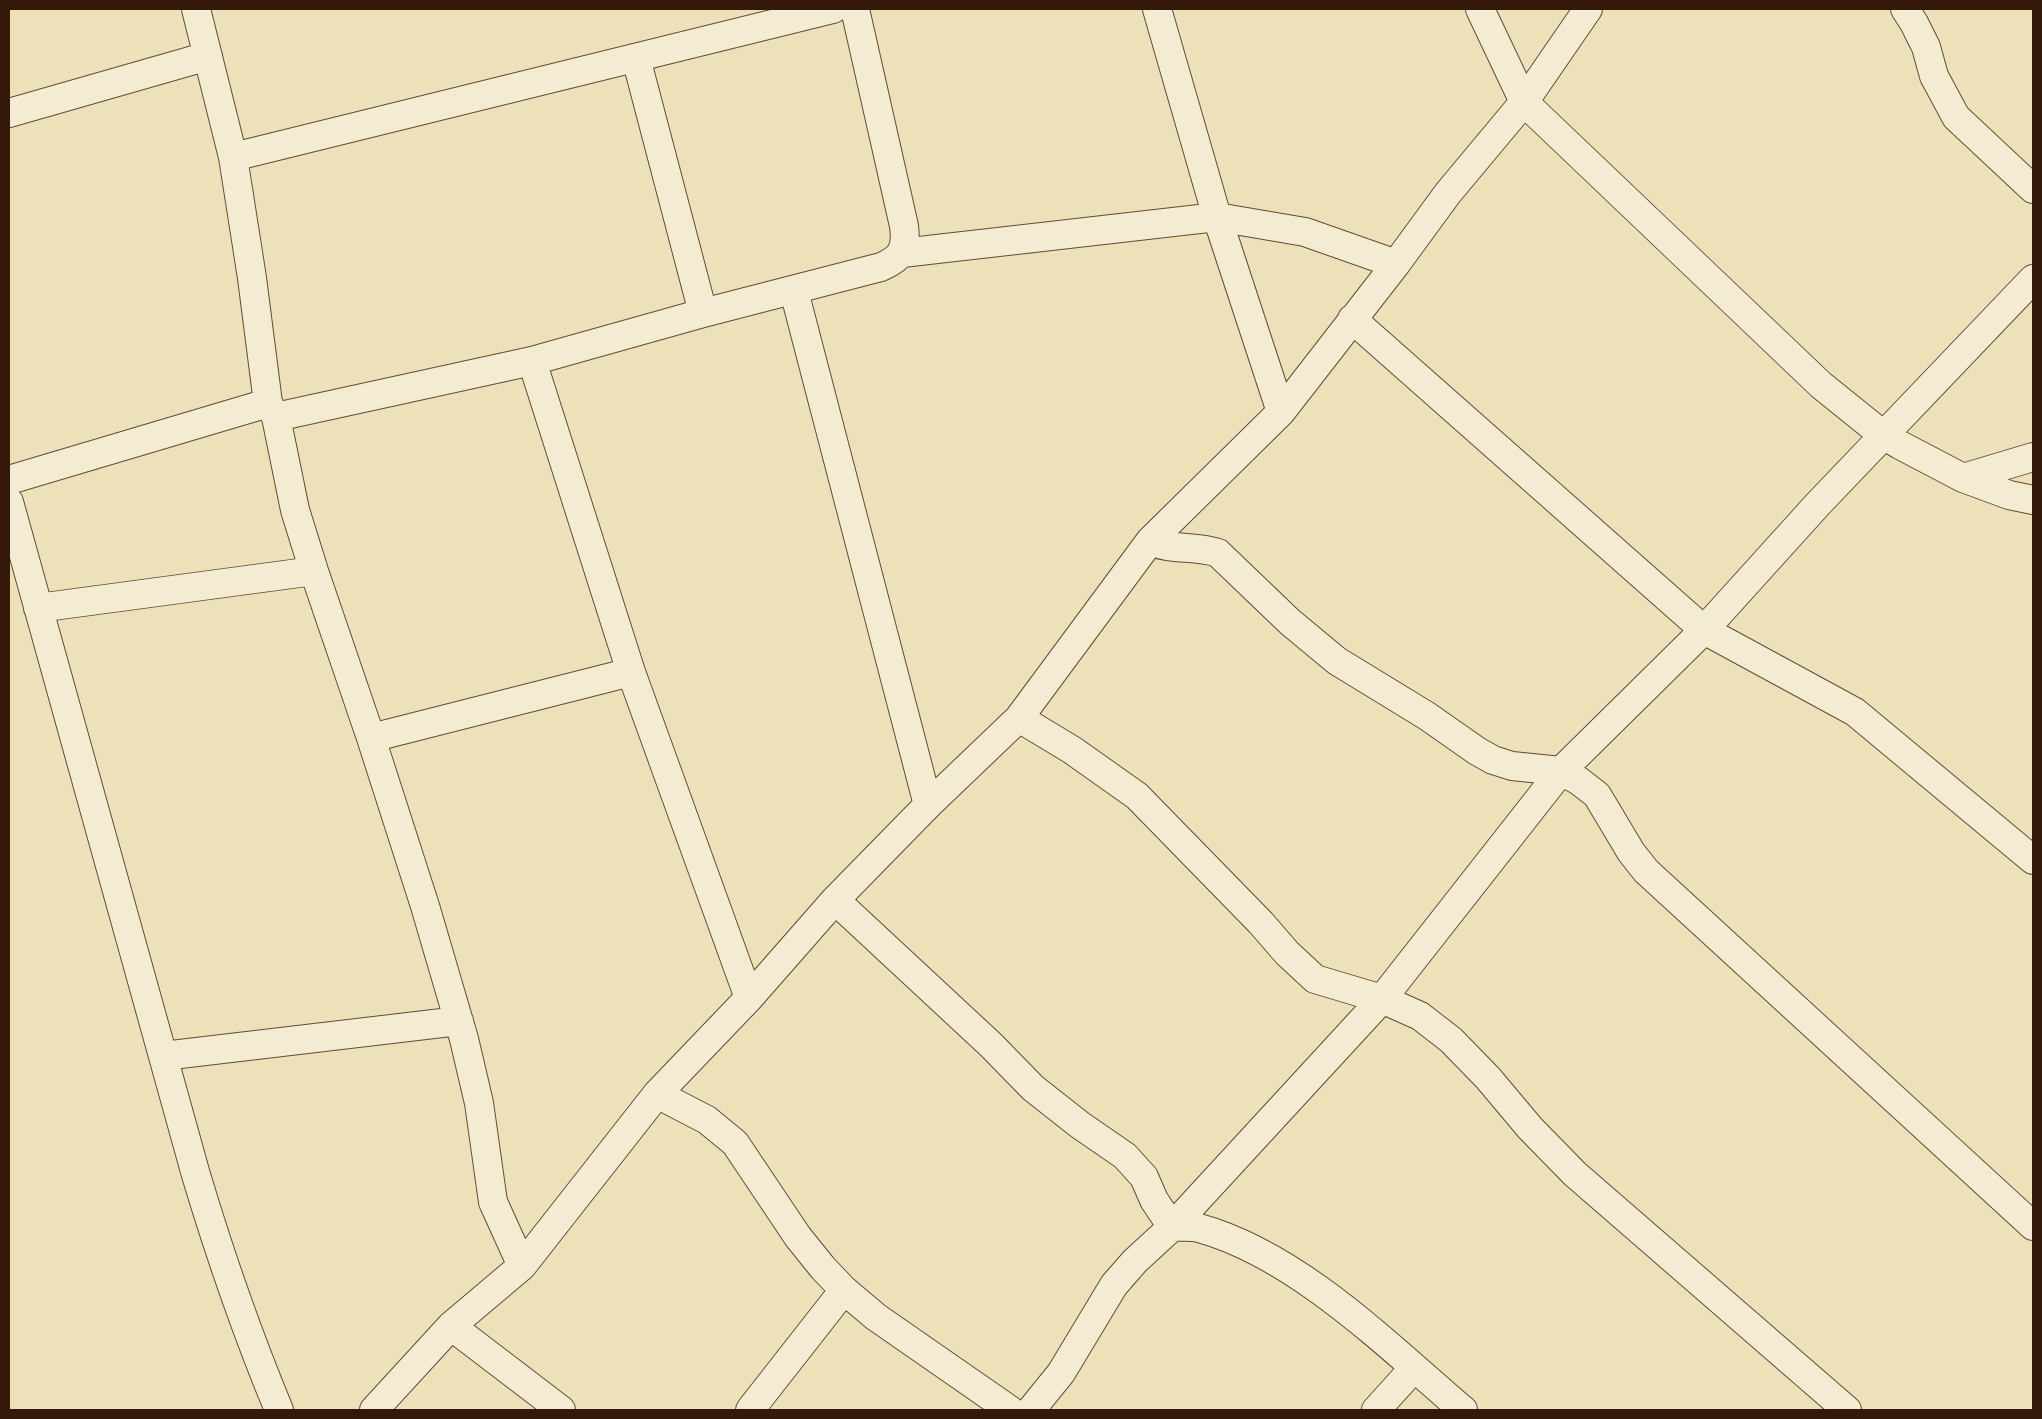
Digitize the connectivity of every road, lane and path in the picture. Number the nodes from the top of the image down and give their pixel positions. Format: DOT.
graph roads {
  1 [pos="196,9"];
  2 [pos="832,9"];
  3 [pos="855,9"];
  4 [pos="1156,9"];
  5 [pos="1480,9"];
  6 [pos="1588,9"];
  7 [pos="1905,9"];
  8 [pos="208,56"];
  9 [pos="636,58"];
  10 [pos="1524,102"];
  11 [pos="9,114"];
  12 [pos="233,157"];
  13 [pos="2033,189"];
  14 [pos="1217,217"];
  15 [pos="902,253"];
  16 [pos="1396,264"];
  17 [pos="2033,279"];
  18 [pos="794,291"];
  19 [pos="703,313"];
  20 [pos="1352,319"];
  21 [pos="532,360"];
  22 [pos="272,410"];
  23 [pos="1281,412"];
  24 [pos="1883,435"];
  25 [pos="2033,457"];
  26 [pos="1963,478"];
  27 [pos="9,480"];
  28 [pos="2033,500"];
  29 [pos="9,502"];
  30 [pos="1150,541"];
  31 [pos="314,571"];
  32 [pos="38,608"];
  33 [pos="1704,630"];
  34 [pos="631,672"];
  35 [pos="1019,718"];
  36 [pos="371,738"];
  37 [pos="1561,771"];
  38 [pos="928,806"];
  39 [pos="2033,860"];
  40 [pos="835,900"];
  41 [pos="749,998"];
  42 [pos="1382,999"];
  43 [pos="459,1021"];
  44 [pos="164,1056"];
  45 [pos="657,1094"];
  46 [pos="2033,1226"];
  47 [pos="1172,1227"];
  48 [pos="522,1266"];
  49 [pos="844,1290"];
  50 [pos="451,1326"];
  51 [pos="1414,1368"];
  52 [pos="279,1410"];
  53 [pos="374,1410"];
  54 [pos="561,1410"];
  55 [pos="750,1410"];
  56 [pos="1010,1410"];
  57 [pos="1031,1410"];
  58 [pos="1376,1410"];
  59 [pos="1463,1410"];
  60 [pos="1847,1410"];
  1 -- 8 [label="street"];
  2 -- 9 [label="street"];
  3 -- 15 [label="street"];
  4 -- 14 [label="street"];
  5 -- 10 [label="street"];
  6 -- 10 [label="street"];
  7 -- 13 [label="street"];
  8 -- 11 [label="street"];
  8 -- 12 [label="street"];
  9 -- 12 [label="street"];
  9 -- 19 [label="street"];
  10 -- 16 [label="street"];
  10 -- 24 [label="street"];
  12 -- 22 [label="street"];
  14 -- 15 [label="street"];
  14 -- 16 [label="street"];
  14 -- 23 [label="street"];
  15 -- 18 [label="street"];
  16 -- 20 [label="street"];
  17 -- 24 [label="street"];
  18 -- 19 [label="street"];
  18 -- 38 [label="street"];
  19 -- 21 [label="street"];
  20 -- 23 [label="street"];
  20 -- 33 [label="street"];
  21 -- 22 [label="street"];
  21 -- 34 [label="street"];
  22 -- 27 [label="street"];
  22 -- 31 [label="street"];
  23 -- 30 [label="street"];
  24 -- 26 [label="street"];
  24 -- 33 [label="street"];
  25 -- 26 [label="street"];
  26 -- 28 [label="street"];
  29 -- 32 [label="street"];
  30 -- 35 [label="street"];
  30 -- 37 [label="street"];
  31 -- 32 [label="street"];
  31 -- 36 [label="street"];
  32 -- 44 [label="street"];
  33 -- 37 [label="street"];
  33 -- 39 [label="street"];
  34 -- 36 [label="street"];
  34 -- 41 [label="street"];
  35 -- 38 [label="street"];
  35 -- 42 [label="street"];
  36 -- 43 [label="street"];
  37 -- 42 [label="street"];
  37 -- 46 [label="street"];
  38 -- 40 [label="street"];
  40 -- 41 [label="street"];
  40 -- 47 [label="street"];
  41 -- 45 [label="street"];
  42 -- 47 [label="street"];
  42 -- 60 [label="street"];
  43 -- 44 [label="street"];
  43 -- 48 [label="street"];
  44 -- 52 [label="street"];
  45 -- 48 [label="street"];
  45 -- 49 [label="street"];
  47 -- 51 [label="street"];
  47 -- 57 [label="street"];
  48 -- 50 [label="street"];
  49 -- 55 [label="street"];
  49 -- 56 [label="street"];
  50 -- 53 [label="street"];
  50 -- 54 [label="street"];
  51 -- 58 [label="street"];
  51 -- 59 [label="street"];
}
